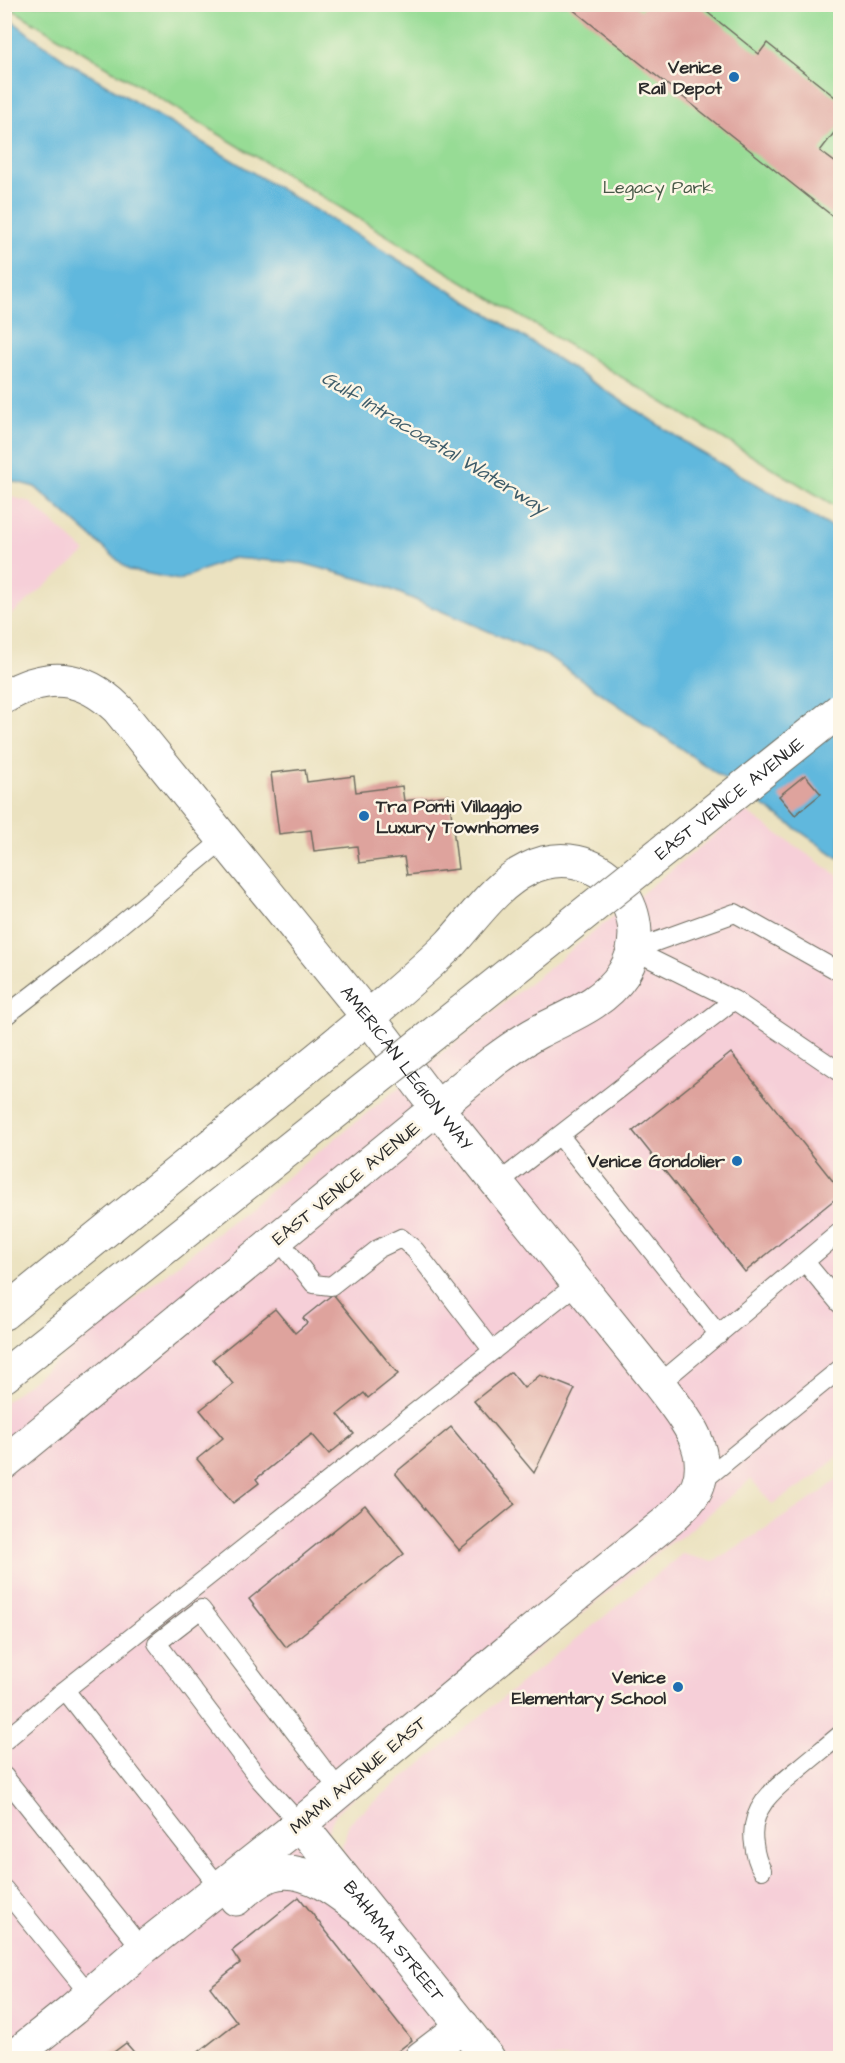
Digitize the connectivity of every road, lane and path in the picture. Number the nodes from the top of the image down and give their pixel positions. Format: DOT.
graph roads {
  1 [pos="4,697"];
  2 [pos="840,710"];
  3 [pos="224,839"];
  4 [pos="633,950"];
  5 [pos="840,972"];
  6 [pos="734,1000"];
  7 [pos="4,1017"];
  8 [pos="368,1017"];
  9 [pos="840,1072"];
  10 [pos="437,1108"];
  11 [pos="560,1136"];
  12 [pos="498,1183"];
  13 [pos="840,1232"];
  14 [pos="278,1239"];
  15 [pos="805,1262"];
  16 [pos="578,1283"];
  17 [pos="840,1304"];
  18 [pos="4,1313"];
  19 [pos="718,1335"];
  20 [pos="493,1351"];
  21 [pos="840,1369"];
  22 [pos="4,1376"];
  23 [pos="660,1384"];
  24 [pos="4,1463"];
  25 [pos="698,1485"];
  26 [pos="65,1690"];
  27 [pos="840,1735"];
  28 [pos="4,1741"];
  29 [pos="4,1776"];
  30 [pos="340,1791"];
  31 [pos="300,1824"];
  32 [pos="762,1870"];
  33 [pos="219,1887"];
  34 [pos="4,1889"];
  35 [pos="384,1929"];
  36 [pos="142,1949"];
  37 [pos="81,2002"];
  38 [pos="463,2026"];
  39 [pos="4,2051"];
  40 [pos="11,2058"];
  41 [pos="421,2058"];
  42 [pos="488,2058"];
  1 -- 3 [label="street, AMERICAN LEGION WAY"];
  2 -- 22 [label="street, EAST VENICE AVENUE, bridge"];
  3 -- 7 [label="lane"];
  3 -- 8 [label="street, AMERICAN LEGION WAY"];
  4 -- 5 [label="lane"];
  4 -- 6 [label="lane"];
  4 -- 8 [label="street, EAST VENICE AVENUE"];
  4 -- 10 [label="street, EAST VENICE AVENUE"];
  6 -- 9 [label="lane"];
  6 -- 11 [label="lane"];
  8 -- 10 [label="street, AMERICAN LEGION WAY"];
  8 -- 18 [label="street, EAST VENICE AVENUE"];
  10 -- 12 [label="street, AMERICAN LEGION WAY"];
  10 -- 14 [label="street, EAST VENICE AVENUE"];
  11 -- 12 [label="lane"];
  11 -- 19 [label="lane"];
  12 -- 16 [label="street, AMERICAN LEGION WAY"];
  13 -- 15 [label="lane"];
  14 -- 20 [label="lane"];
  14 -- 24 [label="street, EAST VENICE AVENUE"];
  15 -- 17 [label="lane"];
  15 -- 19 [label="lane"];
  16 -- 20 [label="lane"];
  16 -- 23 [label="street, AMERICAN LEGION WAY"];
  19 -- 23 [label="lane"];
  20 -- 26 [label="lane"];
  21 -- 25 [label="lane"];
  23 -- 25 [label="street, AMERICAN LEGION WAY"];
  25 -- 30 [label="street, MIAMI AVENUE EAST"];
  26 -- 28 [label="lane"];
  26 -- 33 [label="lane"];
  27 -- 32 [label="lane"];
  29 -- 36 [label="lane"];
  30 -- 31 [label="street, MIAMI AVENUE EAST"];
  30 -- 31 [label="lane"];
  31 -- 33 [label="street, MIAMI AVENUE EAST"];
  31 -- 35 [label="street, BAHAMA STREET"];
  33 -- 36 [label="street, MIAMI AVENUE EAST"];
  34 -- 37 [label="lane"];
  35 -- 37 [label="street"];
  35 -- 38 [label="street, BAHAMA STREET"];
  36 -- 37 [label="street, MIAMI AVENUE EAST"];
  37 -- 40 [label="street, MIAMI AVENUE EAST"];
  38 -- 41 [label="street"];
  38 -- 42 [label="street, BAHAMA STREET"];
  39 -- 40 [label="lane"];
}
